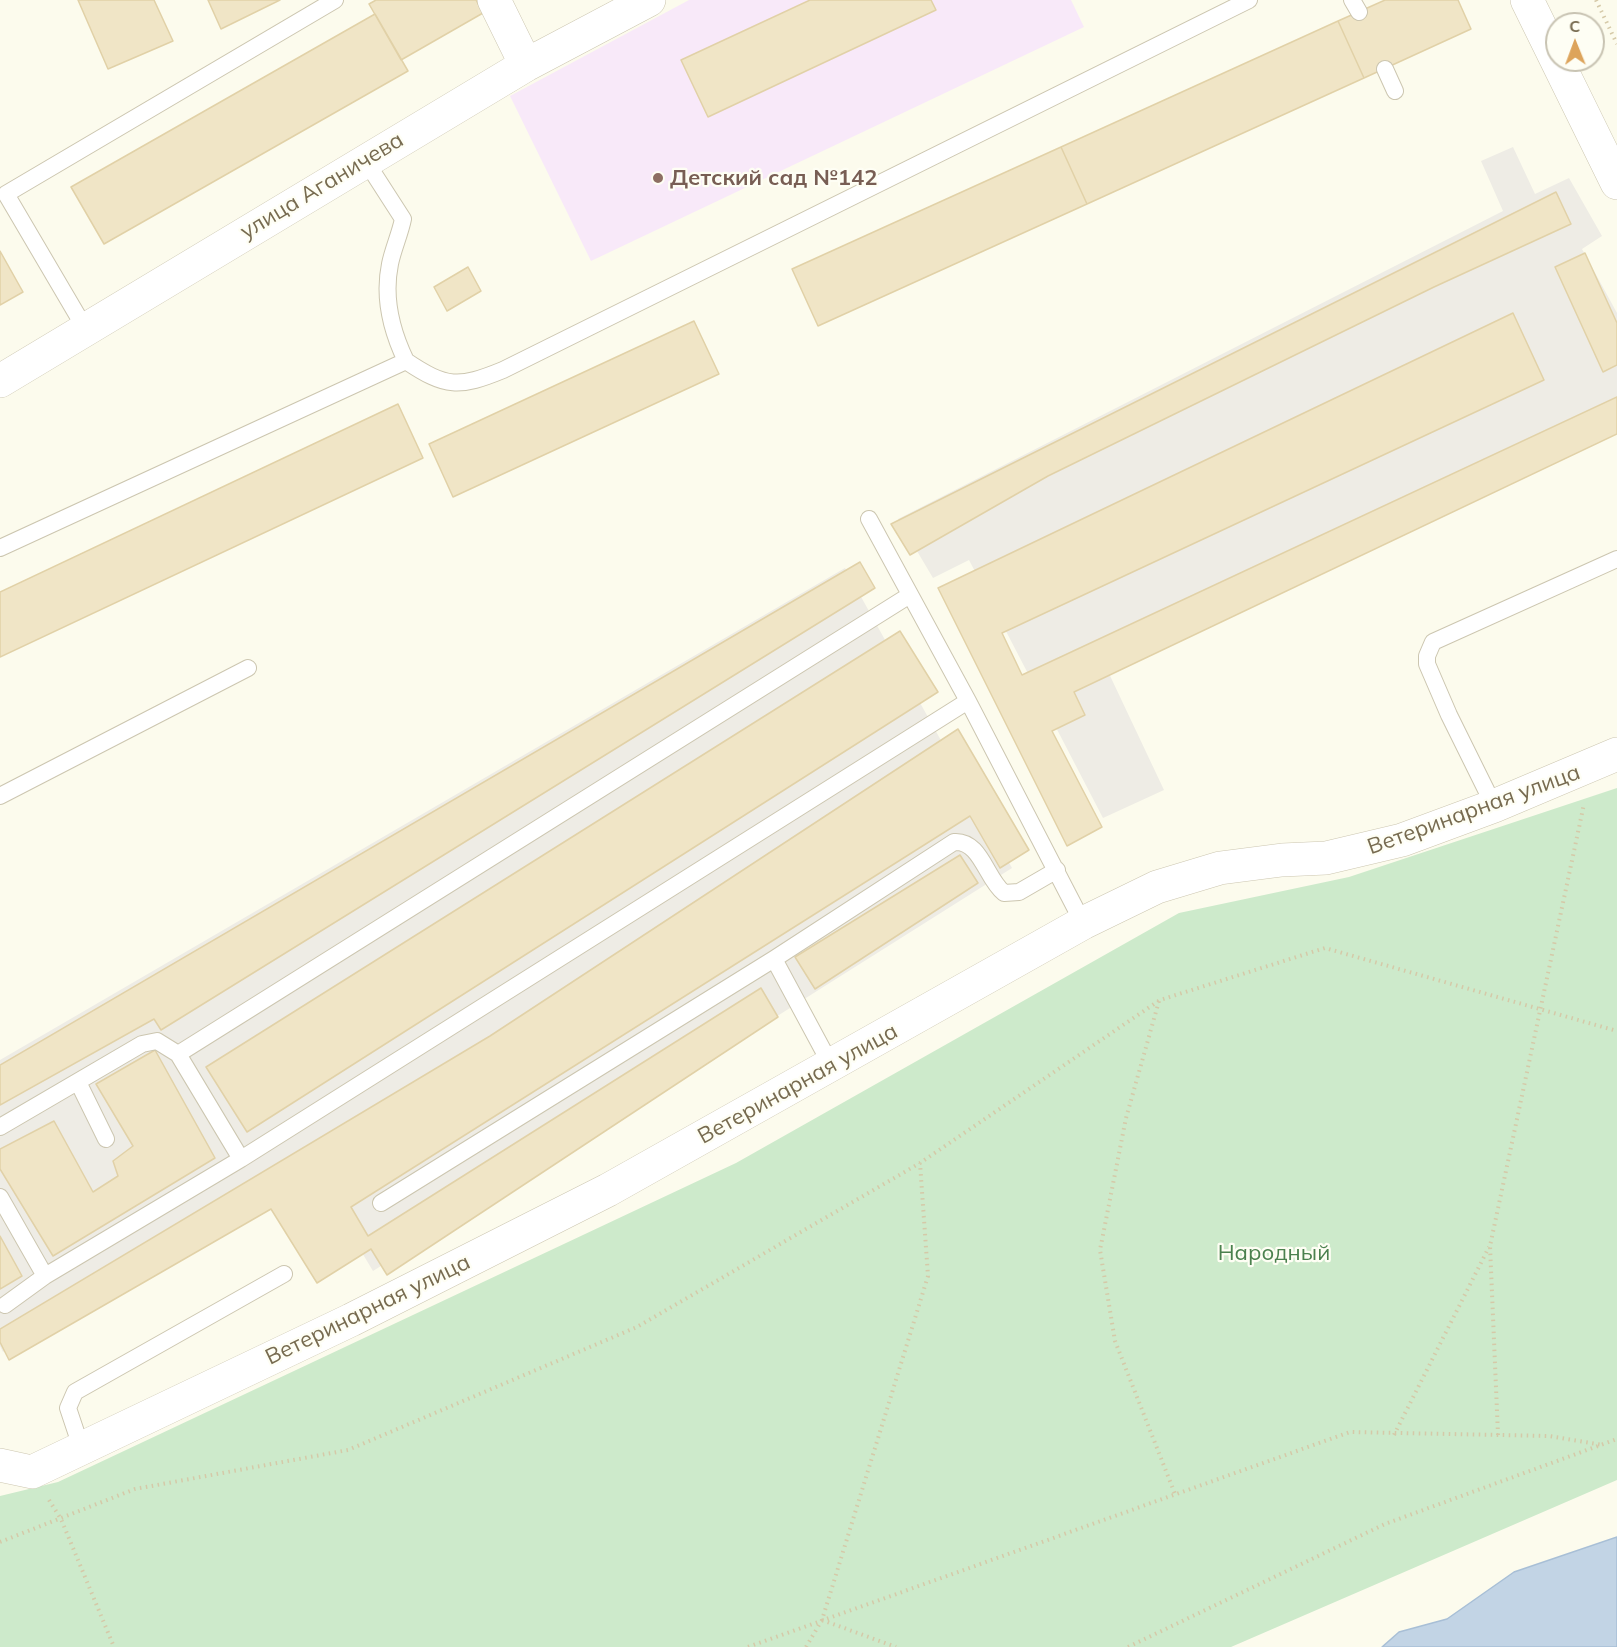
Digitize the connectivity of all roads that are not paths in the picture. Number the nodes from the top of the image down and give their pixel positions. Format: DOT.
graph roads {
  1 [pos="335,0"];
  2 [pos="494,0"];
  3 [pos="650,0"];
  4 [pos="1249,0"];
  5 [pos="1527,0"];
  6 [pos="526,65"];
  7 [pos="1385,69"];
  8 [pos="1395,91"];
  9 [pos="364,160"];
  10 [pos="1617,183"];
  11 [pos="3,195"];
  12 [pos="86,330"];
  13 [pos="406,361"];
  14 [pos="0,381"];
  15 [pos="869,519"];
  16 [pos="0,548"];
  17 [pos="1617,560"];
  18 [pos="910,595"];
  19 [pos="248,668"];
  20 [pos="968,700"];
  21 [pos="1604,761"];
  22 [pos="0,796"];
  23 [pos="1494,806"];
  24 [pos="1057,870"];
  25 [pos="1083,923"];
  26 [pos="774,959"];
  27 [pos="178,1054"];
  28 [pos="831,1065"];
  29 [pos="78,1082"];
  30 [pos="0,1127"];
  31 [pos="106,1139"];
  32 [pos="241,1158"];
  33 [pos="0,1197"];
  34 [pos="381,1203"];
  35 [pos="284,1274"];
  36 [pos="45,1276"];
  37 [pos="5,1305"];
  38 [pos="81,1448"];
  39 [pos="0,1465"];
  1 -- 11 [label="lane"];
  2 -- 6 [label="street"];
  3 -- 6 [label="street, улица Аганичева"];
  4 -- 13 [label="lane"];
  5 -- 10 [label="street"];
  6 -- 9 [label="street, улица Аганичева"];
  7 -- 8 [label="lane"];
  9 -- 12 [label="street, улица Аганичева"];
  9 -- 13 [label="lane"];
  11 -- 12 [label="lane"];
  12 -- 14 [label="street, улица Аганичева"];
  13 -- 16 [label="lane"];
  15 -- 18 [label="lane"];
  17 -- 23 [label="lane"];
  18 -- 20 [label="lane"];
  18 -- 27 [label="lane"];
  19 -- 22 [label="lane"];
  20 -- 24 [label="lane"];
  20 -- 32 [label="lane"];
  21 -- 23 [label="street, Ветеринарная улица"];
  23 -- 25 [label="street, Ветеринарная улица"];
  24 -- 25 [label="lane"];
  24 -- 26 [label="lane"];
  25 -- 28 [label="street, Ветеринарная улица"];
  26 -- 28 [label="lane"];
  26 -- 34 [label="lane"];
  27 -- 29 [label="lane"];
  27 -- 32 [label="lane"];
  28 -- 38 [label="street, Ветеринарная улица"];
  29 -- 30 [label="lane"];
  29 -- 31 [label="lane"];
  32 -- 36 [label="lane"];
  33 -- 36 [label="lane"];
  35 -- 38 [label="lane"];
  36 -- 37 [label="lane"];
  38 -- 39 [label="street, Ветеринарная улица"];
}
